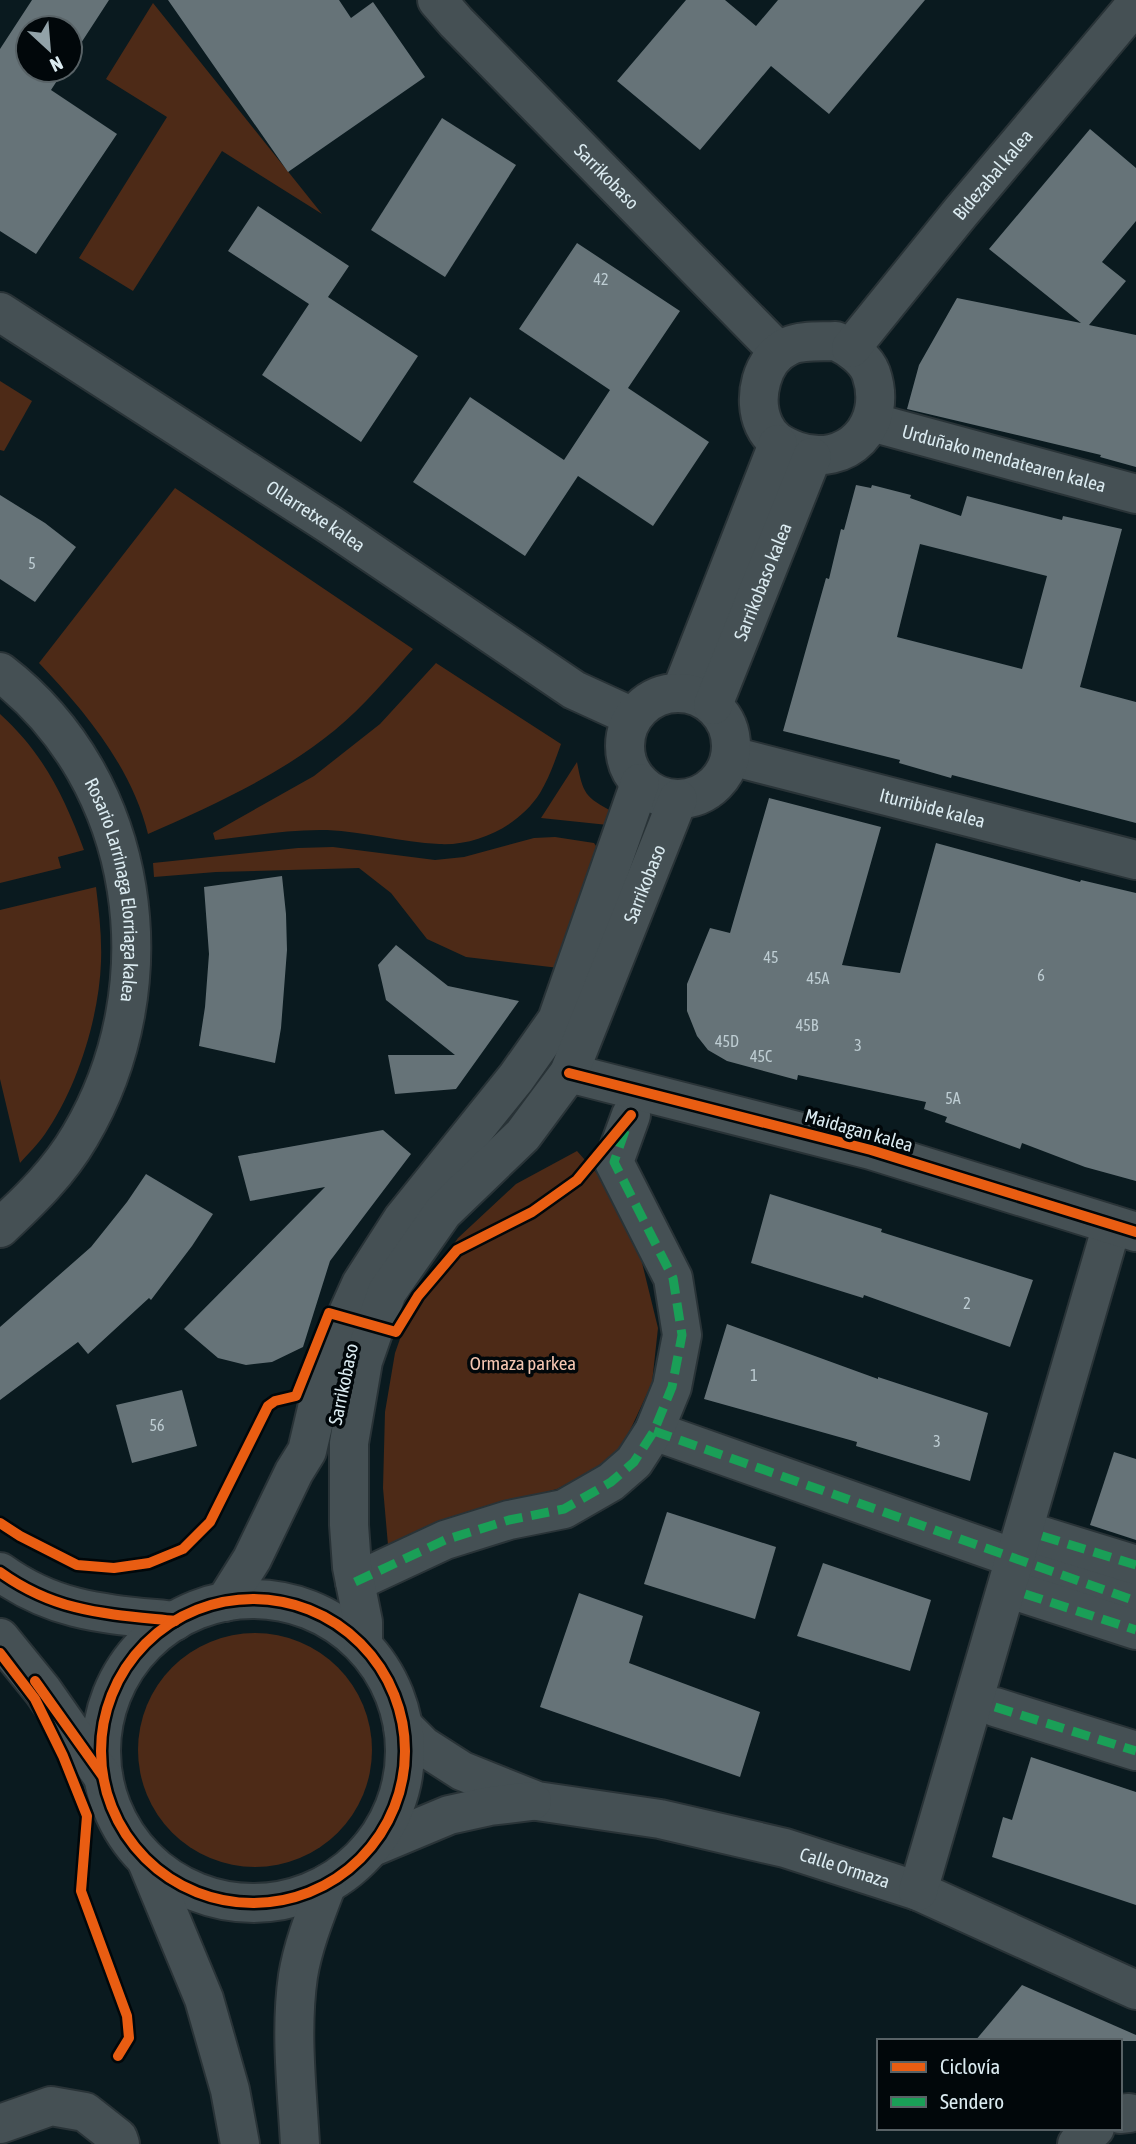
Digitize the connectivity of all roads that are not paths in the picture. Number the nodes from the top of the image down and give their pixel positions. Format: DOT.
graph roads {
  1 [pos="437,0"];
  2 [pos="1136,4"];
  3 [pos="0,312"];
  4 [pos="851,348"];
  5 [pos="779,352"];
  6 [pos="871,422"];
  7 [pos="795,450"];
  8 [pos="1136,494"];
  9 [pos="0,672"];
  10 [pos="697,699"];
  11 [pos="633,717"];
  12 [pos="731,756"];
  13 [pos="640,783"];
  14 [pos="678,799"];
  15 [pos="1136,860"];
  16 [pos="569,1073"];
  17 [pos="631,1115"];
  18 [pos="0,1228"];
  19 [pos="1124,1228"];
  20 [pos="654,1432"];
  21 [pos="1027,1563"];
  22 [pos="1136,1565"];
  23 [pos="0,1572"];
  24 [pos="355,1582"];
  25 [pos="1136,1601"];
  26 [pos="225,1602"];
  27 [pos="175,1620"];
  28 [pos="1136,1630"];
  29 [pos="0,1638"];
  30 [pos="363,1645"];
  31 [pos="995,1707"];
  32 [pos="403,1726"];
  33 [pos="1136,1751"];
  34 [pos="103,1777"];
  35 [pos="537,1801"];
  36 [pos="370,1849"];
  37 [pos="146,1859"];
  38 [pos="327,1884"];
  39 [pos="918,1891"];
  40 [pos="1136,1990"];
  41 [pos="0,2124"];
  42 [pos="1093,2130"];
  43 [pos="120,2144"];
  44 [pos="240,2144"];
  45 [pos="300,2144"];
  46 [pos="1077,2144"];
  1 -- 5 [label="street, Sarrikobaso"];
  2 -- 4 [label="street, Bidezabal kalea"];
  3 -- 11 [label="street, Ollarretxe kalea"];
  4 -- 5 [label="street"];
  4 -- 6 [label="street"];
  5 -- 7 [label="street"];
  6 -- 7 [label="street"];
  6 -- 8 [label="street, Urduñako mendatearen kalea"];
  7 -- 10 [label="street, Sarrikobaso kalea"];
  9 -- 18 [label="street, Rosario Larrinaga Elorriaga kalea"];
  10 -- 11 [label="street"];
  10 -- 12 [label="street"];
  11 -- 13 [label="street"];
  12 -- 14 [label="street"];
  12 -- 15 [label="street, Iturribide kalea"];
  13 -- 14 [label="street"];
  13 -- 26 [label="street, Sarrikobaso"];
  14 -- 16 [label="street, Sarrikobaso"];
  16 -- 19 [label="street, Maidagan kalea"];
  16 -- 24 [label="street, Sarrikobaso"];
  17 -- 20 [label="street"];
  19 -- 21 [label="street"];
  20 -- 21 [label="street"];
  20 -- 24 [label="street"];
  21 -- 22 [label="street"];
  21 -- 25 [label="street"];
  21 -- 28 [label="street"];
  21 -- 39 [label="street"];
  23 -- 27 [label="street"];
  24 -- 30 [label="street, Sarrikobaso"];
  26 -- 27 [label="street"];
  26 -- 30 [label="street"];
  27 -- 34 [label="street"];
  29 -- 34 [label="street"];
  30 -- 32 [label="street"];
  31 -- 33 [label="street"];
  32 -- 35 [label="street, Calle Ormaza"];
  32 -- 36 [label="street"];
  34 -- 37 [label="street"];
  35 -- 36 [label="street, Calle Ormaza"];
  35 -- 39 [label="street, Calle Ormaza"];
  36 -- 38 [label="street"];
  37 -- 38 [label="street"];
  37 -- 44 [label="street"];
  38 -- 45 [label="street"];
  39 -- 40 [label="street, Calle Ormaza"];
  41 -- 43 [label="street"];
  42 -- 46 [label="street"];
}
